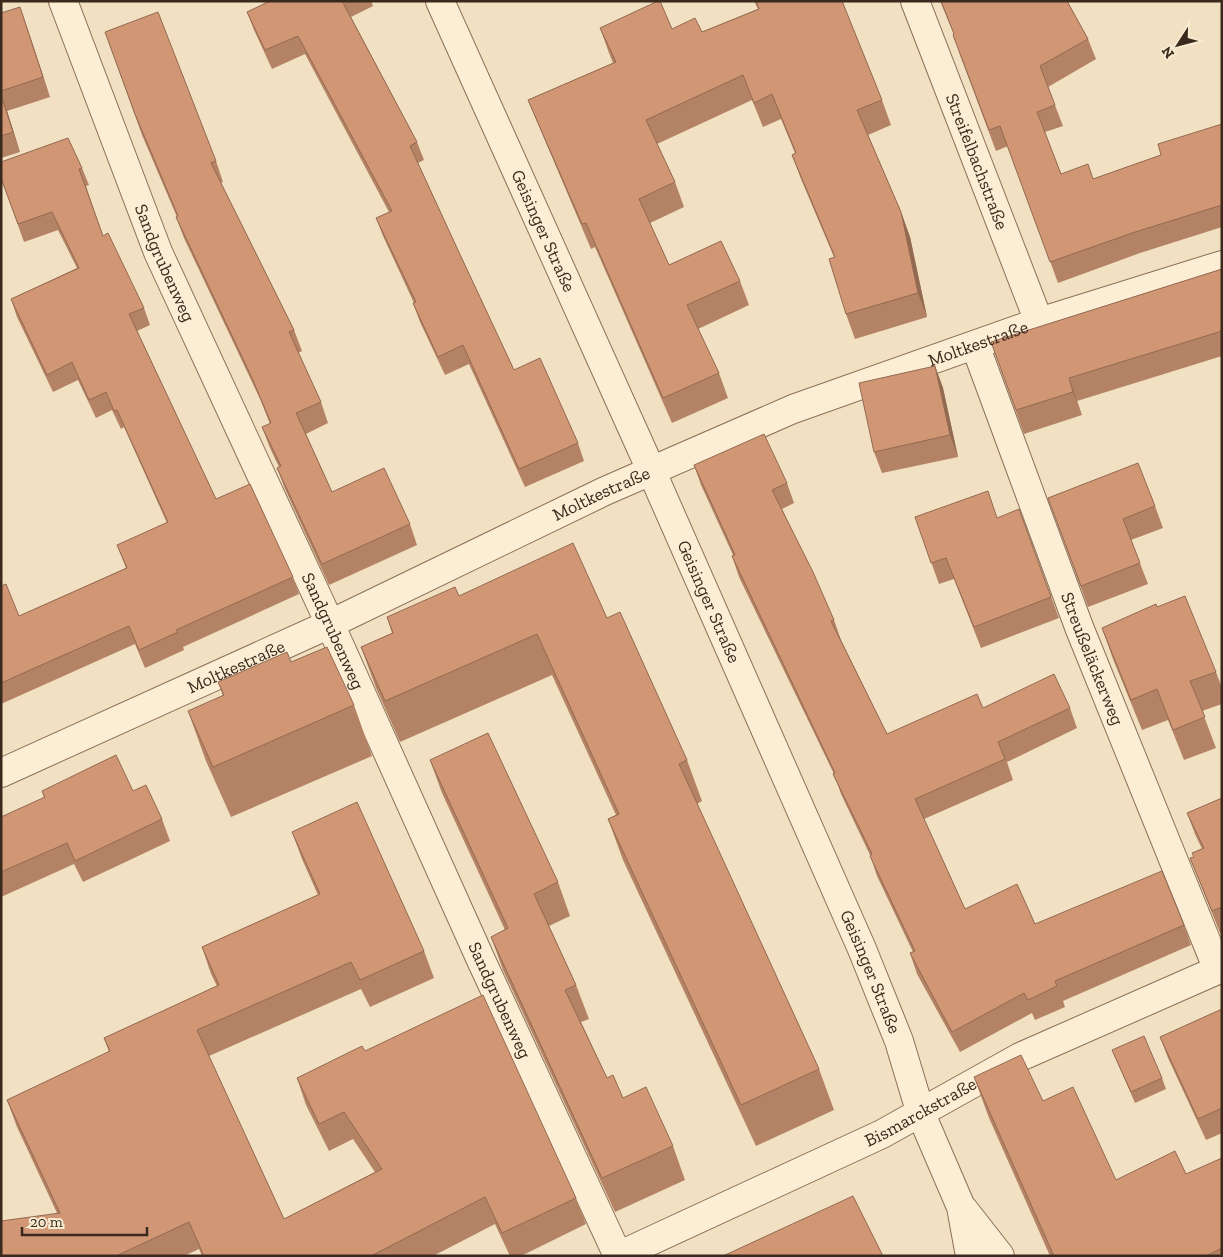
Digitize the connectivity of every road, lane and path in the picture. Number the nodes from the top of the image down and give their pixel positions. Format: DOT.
graph roads {
  1 [pos="64,1"];
  2 [pos="440,1"];
  3 [pos="915,1"];
  4 [pos="1222,265"];
  5 [pos="1039,322"];
  6 [pos="975,345"];
  7 [pos="651,470"];
  8 [pos="330,624"];
  9 [pos="1,773"];
  10 [pos="1220,969"];
  11 [pos="921,1114"];
  12 [pos="961,1207"];
  13 [pos="618,1256"];
  14 [pos="970,1256"];
  15 [pos="1000,1256"];
  1 -- 8 [label="street, Sandgrubenweg"];
  2 -- 7 [label="street, Geisinger Straße"];
  3 -- 5 [label="street, Streifelbachstraße"];
  4 -- 5 [label="street, Moltkestraße"];
  5 -- 6 [label="street, Moltkestraße"];
  6 -- 7 [label="street, Moltkestraße"];
  6 -- 10 [label="street, Streußeläckerweg"];
  7 -- 8 [label="street, Moltkestraße"];
  7 -- 11 [label="street, Geisinger Straße"];
  8 -- 9 [label="street, Moltkestraße"];
  8 -- 13 [label="street, Sandgrubenweg"];
  10 -- 11 [label="street, Bismarckstraße"];
  11 -- 12 [label="street, Geisinger Straße"];
  11 -- 13 [label="street, Bismarckstraße"];
  12 -- 14 [label="street, Geisinger Straße"];
  12 -- 15 [label="street, Geisinger Straße"];
}
